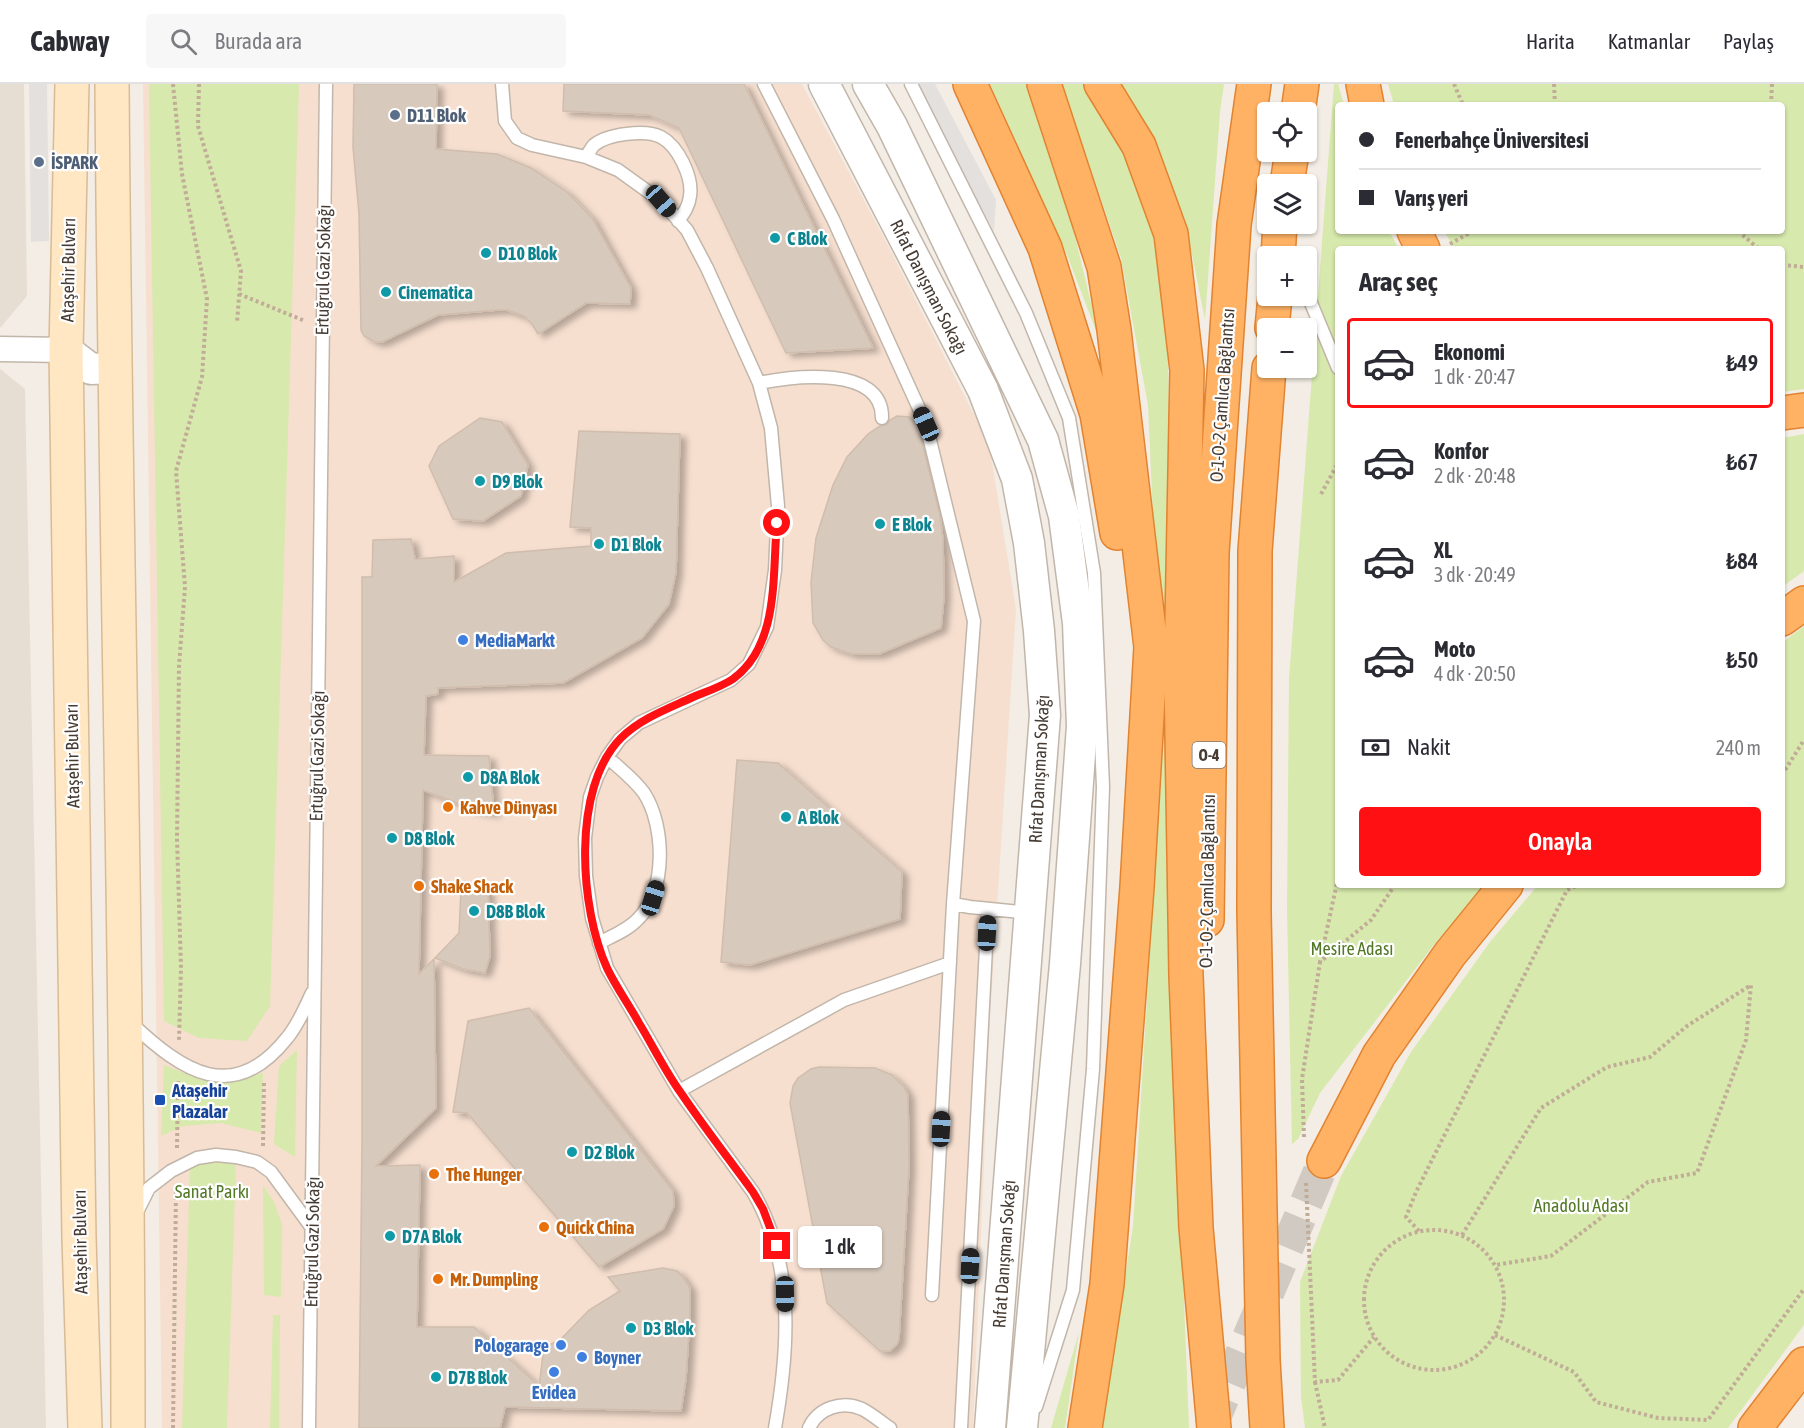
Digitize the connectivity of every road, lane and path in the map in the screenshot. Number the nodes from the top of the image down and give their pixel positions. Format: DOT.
graph roads {
  1 [pos="72,84"];
  2 [pos="112,84"];
  3 [pos="173,84"];
  4 [pos="199,84"];
  5 [pos="326,84"];
  6 [pos="502,84"];
  7 [pos="764,84"];
  8 [pos="824,84"];
  9 [pos="868,84"];
  10 [pos="911,84"];
  11 [pos="970,84"];
  12 [pos="1044,84"];
  13 [pos="1101,84"];
  14 [pos="1254,84"];
  15 [pos="1302,84"];
  16 [pos="1363,84"];
  17 [pos="1454,84"];
  18 [pos="1554,84"];
  19 [pos="1772,84"];
  20 [pos="1299,102"];
  21 [pos="1366,102"];
  22 [pos="1462,102"];
  23 [pos="1555,102"];
  24 [pos="1771,102"];
  25 [pos="586,157"];
  26 [pos="678,220"];
  27 [pos="1468,234"];
  28 [pos="1742,234"];
  29 [pos="1446,246"];
  30 [pos="1756,246"];
  31 [pos="1785,265"];
  32 [pos="1804,267"];
  33 [pos="239,294"];
  34 [pos="1312,306"];
  35 [pos="237,323"];
  36 [pos="322,328"];
  37 [pos="0,350"];
  38 [pos="66,350"];
  39 [pos="1335,361"];
  40 [pos="114,368"];
  41 [pos="1268,378"];
  42 [pos="759,383"];
  43 [pos="1804,410"];
  44 [pos="1785,413"];
  45 [pos="882,418"];
  46 [pos="1335,468"];
  47 [pos="1321,494"];
  48 [pos="1804,603"];
  49 [pos="1785,617"];
  50 [pos="1804,740"];
  51 [pos="607,757"];
  52 [pos="1785,770"];
  53 [pos="1137,887"];
  54 [pos="1336,888"];
  55 [pos="1393,888"];
  56 [pos="1504,888"];
  57 [pos="1571,888"];
  58 [pos="953,904"];
  59 [pos="988,909"];
  60 [pos="1030,913"];
  61 [pos="598,943"];
  62 [pos="1320,962"];
  63 [pos="950,963"];
  64 [pos="314,990"];
  65 [pos="124,1016"];
  66 [pos="265,1060"];
  67 [pos="179,1063"];
  68 [pos="679,1091"];
  69 [pos="1312,1163"];
  70 [pos="262,1166"];
  71 [pos="177,1169"];
  72 [pos="312,1228"];
  73 [pos="128,1229"];
  74 [pos="1419,1231"];
  75 [pos="1462,1235"];
  76 [pos="1495,1265"];
  77 [pos="1804,1289"];
  78 [pos="932,1295"];
  79 [pos="1495,1335"];
  80 [pos="1374,1337"];
  81 [pos="1804,1364"];
  82 [pos="1315,1383"];
  83 [pos="887,1427"];
  84 [pos="85,1428"];
  85 [pos="128,1428"];
  86 [pos="173,1428"];
  87 [pos="309,1428"];
  88 [pos="775,1428"];
  89 [pos="809,1428"];
  90 [pos="961,1428"];
  91 [pos="990,1428"];
  92 [pos="1022,1428"];
  93 [pos="1029,1428"];
  94 [pos="1085,1428"];
  95 [pos="1216,1428"];
  96 [pos="1267,1428"];
  97 [pos="1325,1428"];
  98 [pos="1755,1428"];
  1 -- 38 [label="main road, Ataşehir Bulvarı"];
  2 -- 40 [label="main road"];
  3 -- 67 [label="path"];
  4 -- 33 [label="path"];
  5 -- 36 [label="lane, Ertuğrul Gazi Sokağı"];
  6 -- 25 [label="lane"];
  7 -- 58 [label="lane"];
  8 -- 60 [label="street, Rıfat Danışman Sokağı"];
  9 -- 92 [label="street, Rıfat Danışman Sokağı"];
  10 -- 93 [label="lane"];
  11 -- 53 [label="highway"];
  12 -- 53 [label="highway"];
  13 -- 95 [label="highway"];
  14 -- 95 [label="highway, O-1-O-2 Çamlıca Bağlantısı / O-4"];
  15 -- 20 [label="highway"];
  16 -- 21 [label="highway"];
  17 -- 22 [label="path"];
  18 -- 23 [label="path"];
  19 -- 24 [label="path"];
  25 -- 26 [label="lane"];
  25 -- 26 [label="lane"];
  26 -- 42 [label="lane"];
  27 -- 29 [label="path"];
  28 -- 30 [label="path"];
  31 -- 32 [label="path"];
  33 -- 35 [label="path"];
  33 -- 36 [label="path"];
  34 -- 39 [label="lane"];
  36 -- 64 [label="lane, Ertuğrul Gazi Sokağı"];
  37 -- 38 [label="street"];
  38 -- 40 [label="street"];
  38 -- 84 [label="main road, Ataşehir Bulvarı"];
  40 -- 65 [label="main road"];
  41 -- 96 [label="highway"];
  42 -- 45 [label="lane"];
  42 -- 51 [label="lane"];
  43 -- 44 [label="highway"];
  46 -- 47 [label="path"];
  48 -- 49 [label="highway"];
  50 -- 52 [label="path"];
  51 -- 61 [label="lane"];
  51 -- 61 [label="lane"];
  53 -- 94 [label="highway"];
  54 -- 62 [label="path"];
  55 -- 62 [label="path"];
  56 -- 69 [label="highway"];
  57 -- 74 [label="path"];
  58 -- 59 [label="lane"];
  58 -- 63 [label="lane"];
  59 -- 60 [label="lane"];
  59 -- 90 [label="lane"];
  60 -- 91 [label="street, Rıfat Danışman Sokağı"];
  61 -- 68 [label="lane"];
  62 -- 69 [label="path"];
  63 -- 68 [label="lane"];
  63 -- 78 [label="lane"];
  64 -- 66 [label="lane"];
  64 -- 72 [label="lane, Ertuğrul Gazi Sokağı"];
  65 -- 67 [label="lane"];
  65 -- 73 [label="main road"];
  66 -- 67 [label="lane"];
  66 -- 70 [label="path"];
  67 -- 71 [label="path"];
  68 -- 88 [label="lane"];
  69 -- 82 [label="path"];
  70 -- 71 [label="lane"];
  70 -- 72 [label="lane"];
  71 -- 73 [label="lane"];
  71 -- 86 [label="path"];
  72 -- 87 [label="lane, Ertuğrul Gazi Sokağı"];
  73 -- 85 [label="main road"];
  74 -- 75 [label="path"];
  74 -- 80 [label="path"];
  75 -- 76 [label="path"];
  75 -- 76 [label="path"];
  76 -- 79 [label="path"];
  77 -- 79 [label="path"];
  79 -- 80 [label="path"];
  80 -- 82 [label="path"];
  81 -- 98 [label="highway"];
  82 -- 97 [label="path"];
  83 -- 89 [label="lane"];
}
